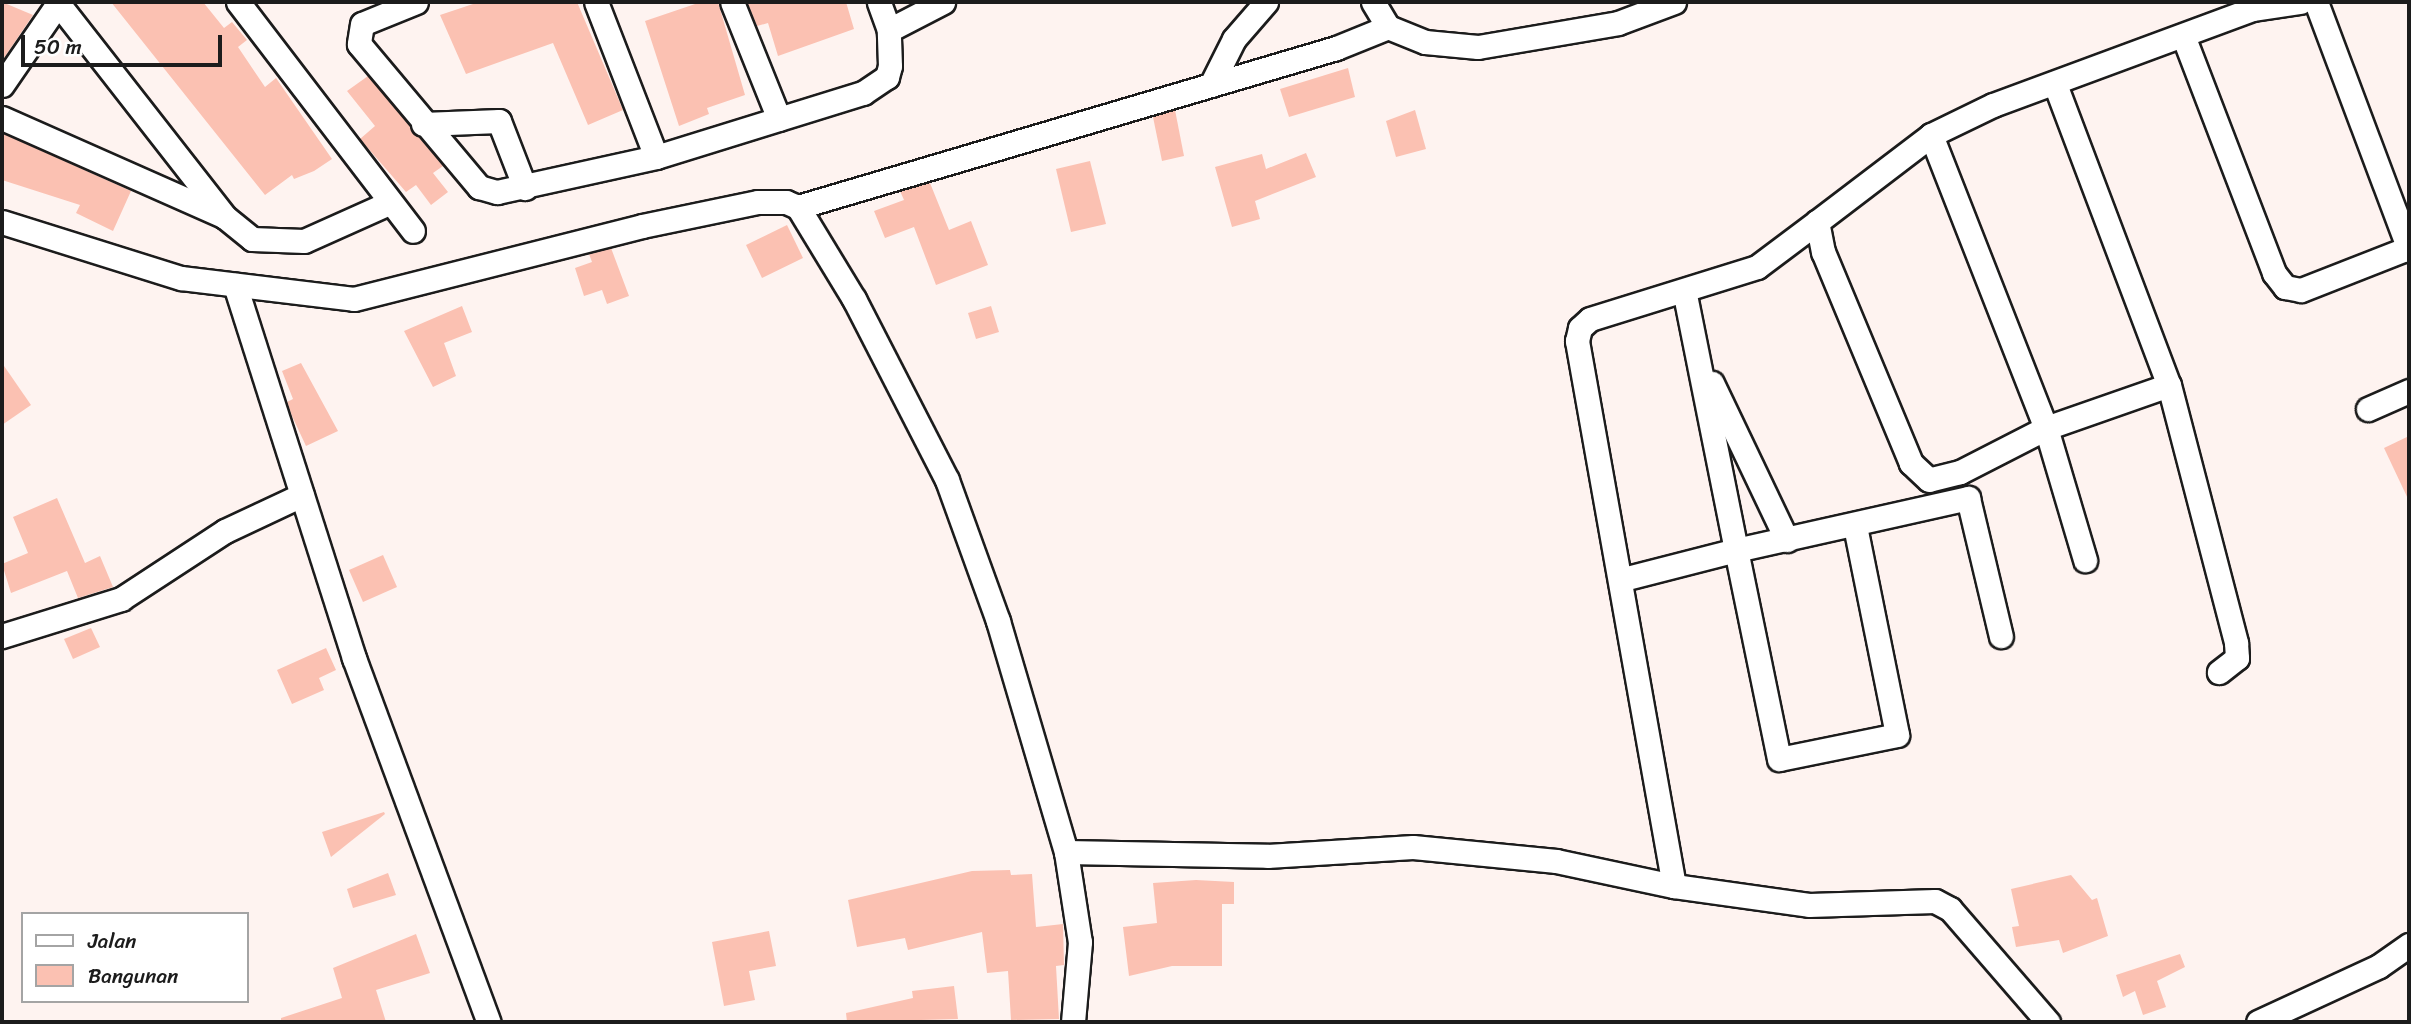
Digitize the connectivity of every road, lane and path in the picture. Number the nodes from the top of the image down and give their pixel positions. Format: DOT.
graph roads {
  1 [pos="58,2"];
  2 [pos="238,2"];
  3 [pos="416,2"];
  4 [pos="596,2"];
  5 [pos="732,2"];
  6 [pos="879,2"];
  7 [pos="943,2"];
  8 [pos="1266,2"];
  9 [pos="1373,2"];
  10 [pos="1674,2"];
  11 [pos="2300,2"];
  12 [pos="2316,2"];
  13 [pos="1388,27"];
  14 [pos="889,30"];
  15 [pos="2184,38"];
  16 [pos="2055,84"];
  17 [pos="2,85"];
  18 [pos="1211,85"];
  19 [pos="2,118"];
  20 [pos="779,119"];
  21 [pos="423,124"];
  22 [pos="1931,135"];
  23 [pos="656,157"];
  24 [pos="525,188"];
  25 [pos="389,203"];
  26 [pos="798,207"];
  27 [pos="225,217"];
  28 [pos="2,222"];
  29 [pos="1816,222"];
  30 [pos="413,231"];
  31 [pos="2409,249"];
  32 [pos="235,285"];
  33 [pos="1685,294"];
  34 [pos="1697,351"];
  35 [pos="2169,385"];
  36 [pos="2409,391"];
  37 [pos="2368,409"];
  38 [pos="2046,428"];
  39 [pos="302,495"];
  40 [pos="1854,527"];
  41 [pos="1787,540"];
  42 [pos="1736,550"];
  43 [pos="2085,560"];
  44 [pos="1623,579"];
  45 [pos="2,636"];
  46 [pos="2001,636"];
  47 [pos="2219,672"];
  48 [pos="1066,852"];
  49 [pos="1674,886"];
  50 [pos="2409,945"];
  51 [pos="489,1022"];
  52 [pos="1073,1022"];
  53 [pos="2048,1022"];
  54 [pos="2258,1022"];
  1 -- 17 [label="street"];
  1 -- 27 [label="street"];
  2 -- 25 [label="street"];
  3 -- 21 [label="street"];
  4 -- 23 [label="street"];
  5 -- 20 [label="street"];
  6 -- 14 [label="street"];
  7 -- 14 [label="street"];
  8 -- 18 [label="street"];
  9 -- 13 [label="street"];
  10 -- 13 [label="street"];
  11 -- 15 [label="street"];
  12 -- 31 [label="street"];
  13 -- 18 [label="street"];
  14 -- 20 [label="street"];
  15 -- 16 [label="street"];
  15 -- 31 [label="street"];
  16 -- 22 [label="street"];
  16 -- 35 [label="street"];
  18 -- 26 [label="street"];
  19 -- 27 [label="street"];
  20 -- 23 [label="street"];
  21 -- 24 [label="street"];
  21 -- 24 [label="street"];
  22 -- 29 [label="street"];
  22 -- 38 [label="street"];
  23 -- 24 [label="street"];
  25 -- 27 [label="street"];
  25 -- 30 [label="street"];
  26 -- 32 [label="street"];
  26 -- 48 [label="street"];
  28 -- 32 [label="street"];
  29 -- 33 [label="street"];
  29 -- 38 [label="street"];
  32 -- 39 [label="street"];
  33 -- 34 [label="street"];
  33 -- 44 [label="street"];
  34 -- 41 [label="street"];
  34 -- 42 [label="street"];
  35 -- 38 [label="street"];
  35 -- 47 [label="street"];
  36 -- 37 [label="street"];
  38 -- 43 [label="street"];
  39 -- 45 [label="street"];
  39 -- 51 [label="street"];
  40 -- 41 [label="street"];
  40 -- 42 [label="street"];
  40 -- 46 [label="street"];
  41 -- 42 [label="street"];
  42 -- 44 [label="street"];
  44 -- 49 [label="street"];
  48 -- 49 [label="street"];
  48 -- 52 [label="street"];
  49 -- 53 [label="street"];
  50 -- 54 [label="street"];
}
